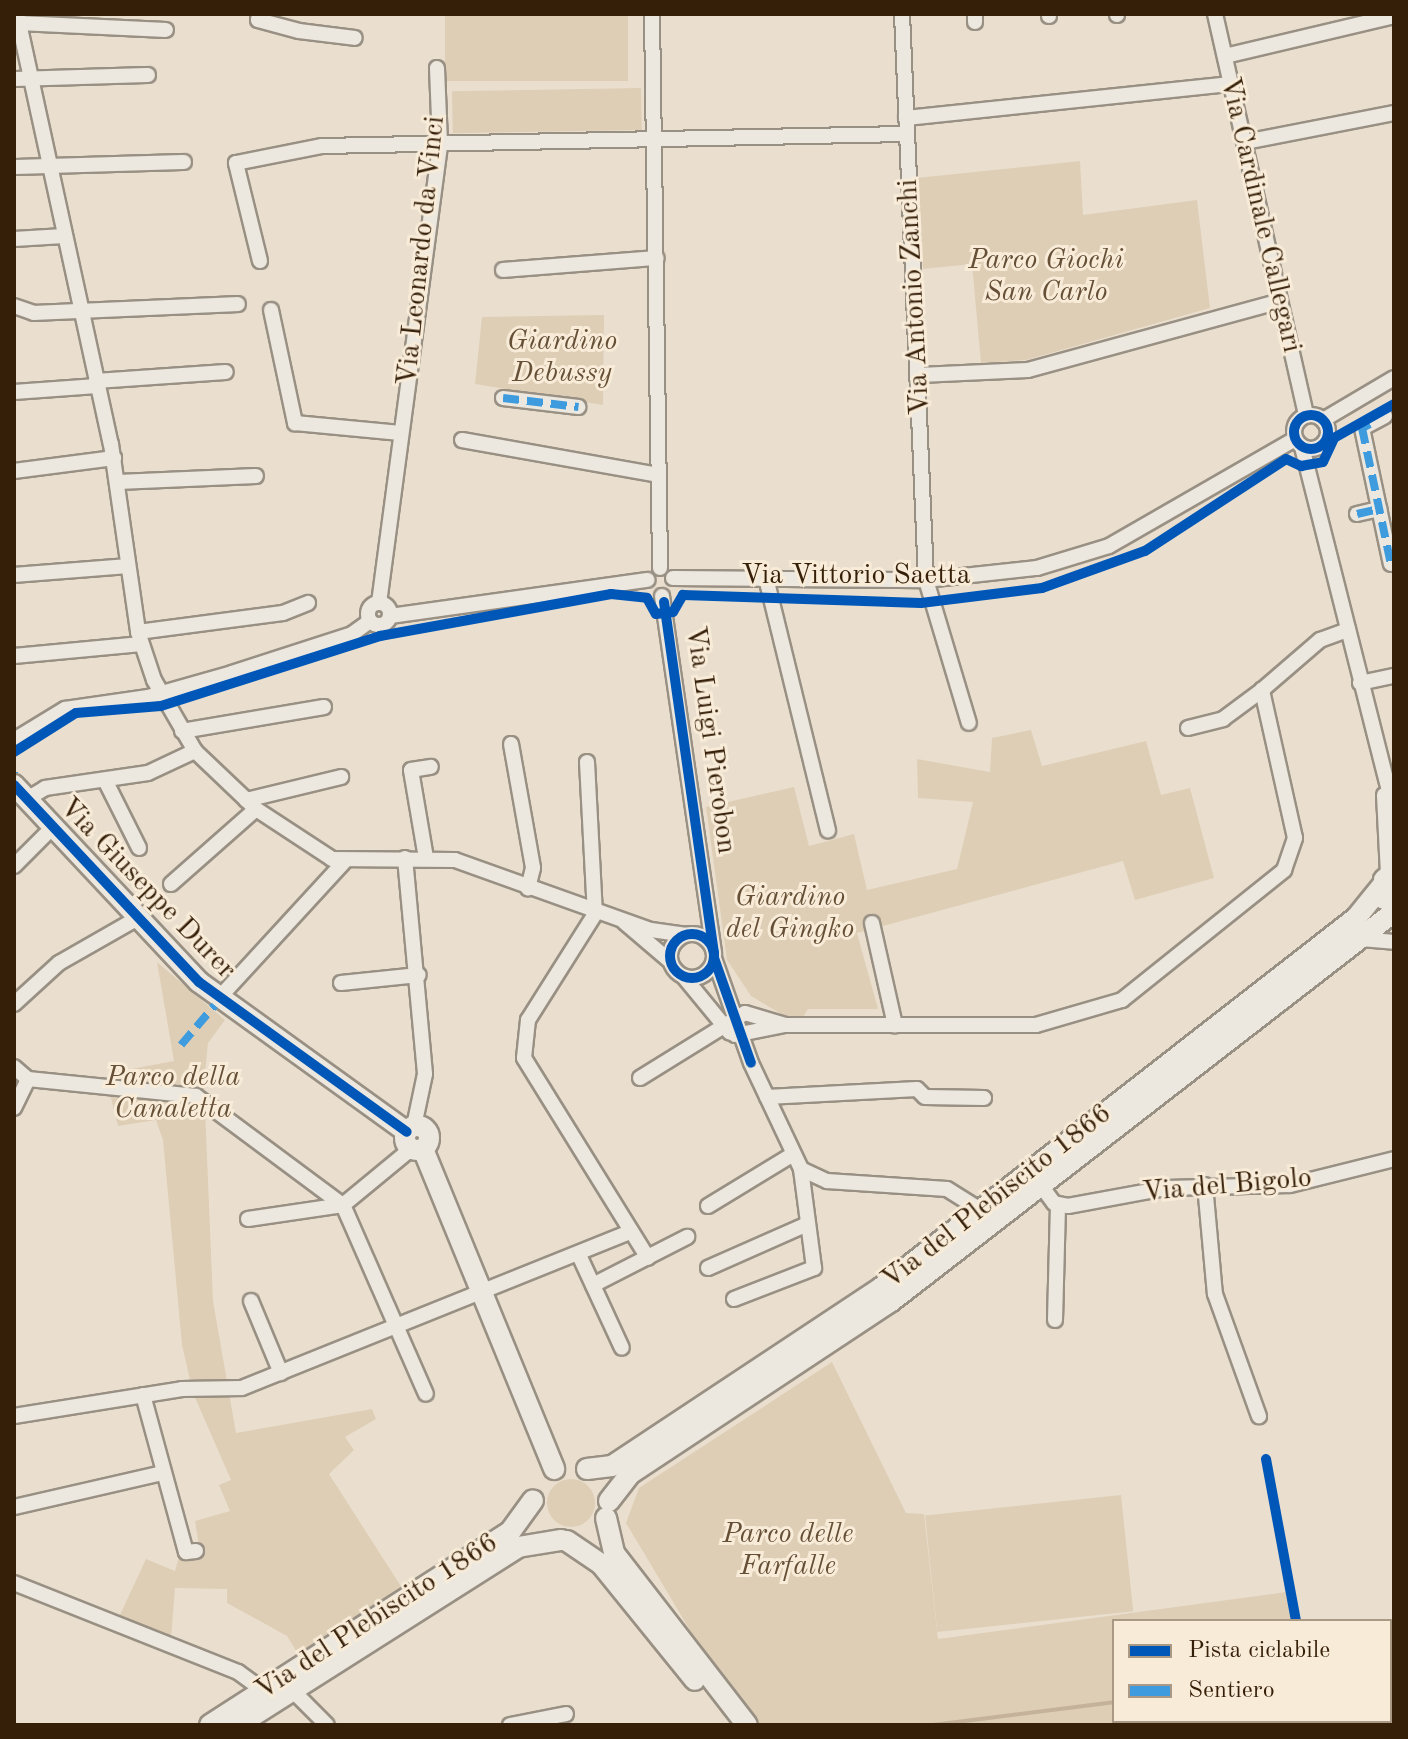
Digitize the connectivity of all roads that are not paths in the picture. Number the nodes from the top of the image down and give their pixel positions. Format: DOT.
graph roads {
  1 [pos="259,14"];
  2 [pos="652,14"];
  3 [pos="902,14"];
  4 [pos="1215,14"];
  5 [pos="1394,16"];
  6 [pos="18,18"];
  7 [pos="166,30"];
  8 [pos="355,38"];
  9 [pos="1225,56"];
  10 [pos="437,68"];
  11 [pos="148,75"];
  12 [pos="14,79"];
  13 [pos="30,79"];
  14 [pos="1231,84"];
  15 [pos="1394,113"];
  16 [pos="906,118"];
  17 [pos="907,134"];
  18 [pos="655,140"];
  19 [pos="1245,142"];
  20 [pos="440,143"];
  21 [pos="184,162"];
  22 [pos="50,165"];
  23 [pos="14,167"];
  24 [pos="64,236"];
  25 [pos="14,239"];
  26 [pos="657,258"];
  27 [pos="260,261"];
  28 [pos="503,270"];
  29 [pos="1280,301"];
  30 [pos="238,304"];
  31 [pos="14,306"];
  32 [pos="271,310"];
  33 [pos="79,311"];
  34 [pos="226,372"];
  35 [pos="920,375"];
  36 [pos="1394,378"];
  37 [pos="96,384"];
  38 [pos="14,392"];
  39 [pos="503,398"];
  40 [pos="578,407"];
  41 [pos="1306,416"];
  42 [pos="1385,416"];
  43 [pos="1323,420"];
  44 [pos="401,433"];
  45 [pos="462,440"];
  46 [pos="1299,443"];
  47 [pos="1318,448"];
  48 [pos="114,458"];
  49 [pos="14,471"];
  50 [pos="658,475"];
  51 [pos="256,476"];
  52 [pos="118,482"];
  53 [pos="1318,493"];
  54 [pos="1379,509"];
  55 [pos="1357,514"];
  56 [pos="1391,564"];
  57 [pos="128,566"];
  58 [pos="660,568"];
  59 [pos="14,575"];
  60 [pos="673,578"];
  61 [pos="766,578"];
  62 [pos="647,580"];
  63 [pos="926,580"];
  64 [pos="662,596"];
  65 [pos="308,603"];
  66 [pos="379,603"];
  67 [pos="390,616"];
  68 [pos="370,621"];
  69 [pos="1348,630"];
  70 [pos="139,638"];
  71 [pos="14,656"];
  72 [pos="1394,676"];
  73 [pos="1360,683"];
  74 [pos="1262,690"];
  75 [pos="160,691"];
  76 [pos="324,707"];
  77 [pos="969,723"];
  78 [pos="1188,728"];
  79 [pos="182,731"];
  80 [pos="14,740"];
  81 [pos="511,744"];
  82 [pos="195,751"];
  83 [pos="587,762"];
  84 [pos="431,767"];
  85 [pos="341,777"];
  86 [pos="105,780"];
  87 [pos="1384,787"];
  88 [pos="21,792"];
  89 [pos="251,804"];
  90 [pos="1394,810"];
  91 [pos="53,827"];
  92 [pos="828,830"];
  93 [pos="139,848"];
  94 [pos="405,858"];
  95 [pos="426,858"];
  96 [pos="344,862"];
  97 [pos="14,866"];
  98 [pos="1388,877"];
  99 [pos="171,884"];
  100 [pos="528,888"];
  101 [pos="707,892"];
  102 [pos="595,909"];
  103 [pos="1394,911"];
  104 [pos="138,918"];
  105 [pos="621,919"];
  106 [pos="872,923"];
  107 [pos="687,935"];
  108 [pos="1394,942"];
  109 [pos="1350,943"];
  110 [pos="714,956"];
  111 [pos="670,961"];
  112 [pos="419,975"];
  113 [pos="684,977"];
  114 [pos="341,983"];
  115 [pos="219,998"];
  116 [pos="14,1004"];
  117 [pos="785,1025"];
  118 [pos="895,1025"];
  119 [pos="733,1029"];
  120 [pos="14,1067"];
  121 [pos="640,1078"];
  122 [pos="28,1079"];
  123 [pos="767,1097"];
  124 [pos="984,1098"];
  125 [pos="14,1108"];
  126 [pos="414,1139"];
  127 [pos="792,1155"];
  128 [pos="1394,1159"];
  129 [pos="801,1169"];
  130 [pos="1040,1184"];
  131 [pos="1205,1185"];
  132 [pos="343,1205"];
  133 [pos="708,1206"];
  134 [pos="1058,1206"];
  135 [pos="981,1210"];
  136 [pos="248,1219"];
  137 [pos="805,1225"];
  138 [pos="631,1232"];
  139 [pos="687,1237"];
  140 [pos="579,1255"];
  141 [pos="648,1258"];
  142 [pos="708,1268"];
  143 [pos="593,1285"];
  144 [pos="484,1292"];
  145 [pos="734,1299"];
  146 [pos="251,1301"];
  147 [pos="1055,1320"];
  148 [pos="396,1327"];
  149 [pos="622,1348"];
  150 [pos="281,1373"];
  151 [pos="426,1394"];
  152 [pos="143,1395"];
  153 [pos="14,1416"];
  154 [pos="1259,1416"];
  155 [pos="554,1469"];
  156 [pos="587,1469"];
  157 [pos="162,1473"];
  158 [pos="533,1500"];
  159 [pos="14,1507"];
  160 [pos="607,1510"];
  161 [pos="564,1540"];
  162 [pos="196,1551"];
  163 [pos="14,1583"];
  164 [pos="263,1690"];
  165 [pos="292,1690"];
  166 [pos="566,1714"];
  167 [pos="210,1725"];
  168 [pos="238,1725"];
  169 [pos="327,1725"];
  170 [pos="510,1725"];
  171 [pos="730,1725"];
  172 [pos="747,1725"];
  1 -- 8 [label="street"];
  2 -- 18 [label="street"];
  3 -- 16 [label="street, Via Antonio Zanchi"];
  4 -- 9 [label="street, Via Cardinale Callegari"];
  5 -- 9 [label="street"];
  6 -- 7 [label="street"];
  6 -- 13 [label="street"];
  9 -- 14 [label="street, Via Cardinale Callegari"];
  10 -- 20 [label="street, Via Leonardo da Vinci"];
  11 -- 13 [label="street"];
  12 -- 13 [label="street"];
  13 -- 22 [label="street"];
  14 -- 16 [label="street"];
  14 -- 19 [label="street, Via Cardinale Callegari"];
  15 -- 19 [label="street"];
  16 -- 17 [label="street, Via Antonio Zanchi"];
  17 -- 18 [label="street"];
  17 -- 35 [label="street, Via Antonio Zanchi"];
  18 -- 20 [label="street"];
  18 -- 26 [label="street"];
  19 -- 29 [label="street, Via Cardinale Callegari"];
  20 -- 27 [label="street"];
  20 -- 44 [label="street, Via Leonardo da Vinci"];
  21 -- 22 [label="street"];
  22 -- 23 [label="street"];
  22 -- 24 [label="street"];
  24 -- 25 [label="street"];
  24 -- 33 [label="street"];
  26 -- 28 [label="street"];
  26 -- 50 [label="street"];
  29 -- 35 [label="street"];
  29 -- 41 [label="street, Via Cardinale Callegari"];
  30 -- 33 [label="street"];
  31 -- 33 [label="street"];
  32 -- 44 [label="street"];
  33 -- 37 [label="street"];
  34 -- 37 [label="street"];
  35 -- 63 [label="street, Via Antonio Zanchi"];
  36 -- 43 [label="street"];
  37 -- 38 [label="street"];
  37 -- 48 [label="street"];
  39 -- 40 [label="street"];
  41 -- 43 [label="street"];
  41 -- 46 [label="street"];
  42 -- 54 [label="street"];
  43 -- 47 [label="street"];
  44 -- 66 [label="street, Via Leonardo da Vinci"];
  45 -- 50 [label="street"];
  46 -- 47 [label="street"];
  46 -- 53 [label="street"];
  46 -- 63 [label="street, Via Vittorio Saetta"];
  47 -- 53 [label="street"];
  48 -- 49 [label="street"];
  48 -- 52 [label="street"];
  50 -- 58 [label="street"];
  51 -- 52 [label="street"];
  52 -- 57 [label="street"];
  53 -- 69 [label="street"];
  54 -- 55 [label="street"];
  54 -- 56 [label="street"];
  57 -- 59 [label="street"];
  57 -- 70 [label="street"];
  58 -- 60 [label="street"];
  58 -- 62 [label="street"];
  60 -- 61 [label="street, Via Vittorio Saetta"];
  60 -- 64 [label="street"];
  61 -- 63 [label="street, Via Vittorio Saetta"];
  61 -- 92 [label="street"];
  62 -- 64 [label="street"];
  62 -- 67 [label="street"];
  63 -- 77 [label="street, Via Antonio Zanchi"];
  64 -- 101 [label="street, Via Luigi Pierobon"];
  65 -- 70 [label="street"];
  66 -- 67 [label="street"];
  66 -- 68 [label="street"];
  67 -- 68 [label="street"];
  68 -- 75 [label="street"];
  69 -- 73 [label="street"];
  69 -- 74 [label="street"];
  70 -- 71 [label="street"];
  70 -- 75 [label="street"];
  72 -- 73 [label="street"];
  73 -- 87 [label="street"];
  74 -- 78 [label="street"];
  74 -- 118 [label="street"];
  75 -- 79 [label="street"];
  75 -- 80 [label="street"];
  76 -- 79 [label="street"];
  79 -- 82 [label="street"];
  81 -- 100 [label="street"];
  82 -- 86 [label="street"];
  82 -- 89 [label="street"];
  83 -- 102 [label="street"];
  84 -- 95 [label="street"];
  85 -- 89 [label="street"];
  86 -- 88 [label="street"];
  86 -- 93 [label="street"];
  87 -- 90 [label="street"];
  87 -- 98 [label="street"];
  88 -- 91 [label="main road, Via Giuseppe Durer"];
  89 -- 96 [label="street"];
  89 -- 99 [label="street"];
  91 -- 97 [label="street"];
  91 -- 104 [label="main road, Via Giuseppe Durer"];
  94 -- 95 [label="street"];
  94 -- 96 [label="street"];
  94 -- 112 [label="street"];
  95 -- 100 [label="street"];
  96 -- 115 [label="street"];
  98 -- 103 [label="main road"];
  98 -- 135 [label="main road, Via del Plebiscito 1866"];
  100 -- 102 [label="street"];
  101 -- 107 [label="street, Via Luigi Pierobon"];
  101 -- 110 [label="street, Via Luigi Pierobon"];
  102 -- 105 [label="street"];
  102 -- 138 [label="street"];
  103 -- 109 [label="main road, Via del Plebiscito 1866"];
  104 -- 115 [label="main road, Via Giuseppe Durer"];
  104 -- 116 [label="street"];
  105 -- 107 [label="street"];
  105 -- 111 [label="street"];
  106 -- 118 [label="street"];
  107 -- 110 [label="street"];
  107 -- 111 [label="street"];
  108 -- 109 [label="street"];
  109 -- 130 [label="main road, Via del Plebiscito 1866"];
  110 -- 113 [label="street"];
  110 -- 119 [label="street, Via Luigi Pierobon"];
  111 -- 113 [label="street"];
  112 -- 114 [label="street"];
  112 -- 126 [label="street"];
  113 -- 119 [label="street"];
  115 -- 126 [label="main road, Via Giuseppe Durer"];
  117 -- 118 [label="street"];
  117 -- 119 [label="street"];
  117 -- 119 [label="street"];
  119 -- 121 [label="street"];
  119 -- 123 [label="street, Via Luigi Pierobon"];
  120 -- 122 [label="street"];
  122 -- 125 [label="street"];
  122 -- 132 [label="street"];
  123 -- 124 [label="street"];
  123 -- 127 [label="street, Via Luigi Pierobon"];
  126 -- 132 [label="street"];
  126 -- 144 [label="main road"];
  127 -- 129 [label="street, Via Luigi Pierobon"];
  127 -- 133 [label="street"];
  128 -- 131 [label="street, Via del Bigolo"];
  129 -- 135 [label="street"];
  129 -- 137 [label="street"];
  130 -- 134 [label="street"];
  130 -- 160 [label="main road, Via del Plebiscito 1866"];
  131 -- 134 [label="street, Via del Bigolo"];
  131 -- 154 [label="street"];
  132 -- 136 [label="street"];
  132 -- 148 [label="street"];
  134 -- 147 [label="street"];
  135 -- 156 [label="main road, Via del Plebiscito 1866"];
  137 -- 142 [label="street"];
  137 -- 145 [label="street"];
  138 -- 140 [label="street"];
  138 -- 141 [label="street"];
  139 -- 141 [label="street"];
  140 -- 143 [label="street"];
  140 -- 144 [label="street"];
  141 -- 143 [label="street"];
  143 -- 149 [label="street"];
  144 -- 148 [label="street"];
  144 -- 155 [label="main road"];
  146 -- 150 [label="street"];
  148 -- 150 [label="street"];
  148 -- 151 [label="street"];
  150 -- 152 [label="street"];
  152 -- 153 [label="street"];
  152 -- 157 [label="street"];
  155 -- 156 [label="main road"];
  155 -- 158 [label="main road"];
  156 -- 160 [label="main road"];
  157 -- 159 [label="street"];
  157 -- 162 [label="street"];
  158 -- 161 [label="main road"];
  158 -- 164 [label="main road, Via del Plebiscito 1866"];
  160 -- 161 [label="main road"];
  160 -- 172 [label="main road"];
  161 -- 165 [label="main road, Via del Plebiscito 1866"];
  161 -- 171 [label="main road"];
  163 -- 164 [label="street"];
  164 -- 167 [label="main road, Via del Plebiscito 1866"];
  165 -- 168 [label="main road, Via del Plebiscito 1866"];
  165 -- 169 [label="street"];
  166 -- 170 [label="street"];
}
